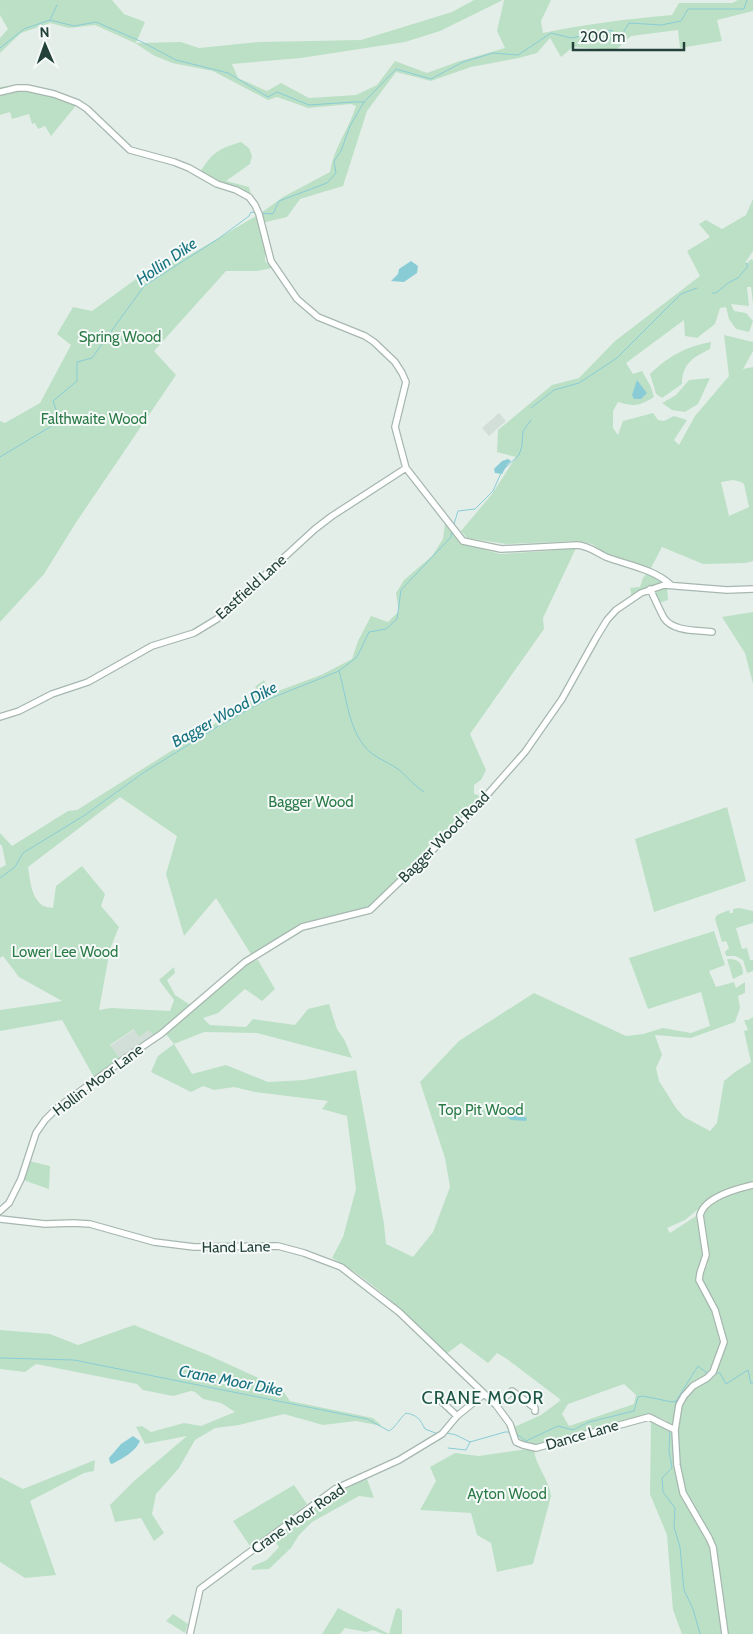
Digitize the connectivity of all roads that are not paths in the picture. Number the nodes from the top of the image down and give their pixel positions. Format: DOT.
graph roads {
  1 [pos="0,92"];
  2 [pos="406,468"];
  3 [pos="671,585"];
  4 [pos="650,589"];
  5 [pos="753,589"];
  6 [pos="712,632"];
  7 [pos="0,717"];
  8 [pos="179,1018"];
  9 [pos="753,1185"];
  10 [pos="3,1209"];
  11 [pos="0,1219"];
  12 [pos="10,1220"];
  13 [pos="484,1394"];
  14 [pos="438,1398"];
  15 [pos="496,1404"];
  16 [pos="535,1411"];
  17 [pos="457,1416"];
  18 [pos="672,1428"];
  19 [pos="190,1634"];
  20 [pos="725,1634"];
  1 -- 2 [label="street"];
  2 -- 3 [label="street"];
  2 -- 7 [label="street, Eastfield Lane"];
  3 -- 4 [label="street"];
  3 -- 5 [label="street"];
  4 -- 6 [label="street"];
  4 -- 8 [label="street, Bagger Wood Road"];
  8 -- 10 [label="street, Hollin Moor Lane"];
  9 -- 18 [label="street"];
  10 -- 12 [label="street, Hollin Moor Lane"];
  11 -- 12 [label="street, Hand Lane"];
  12 -- 13 [label="street, Hand Lane"];
  13 -- 15 [label="street, Dance Lane"];
  13 -- 17 [label="street, Crane Moor Road"];
  14 -- 17 [label="street"];
  15 -- 16 [label="street"];
  15 -- 18 [label="street, Dance Lane"];
  17 -- 19 [label="street, Crane Moor Road"];
  18 -- 20 [label="street"];
}
